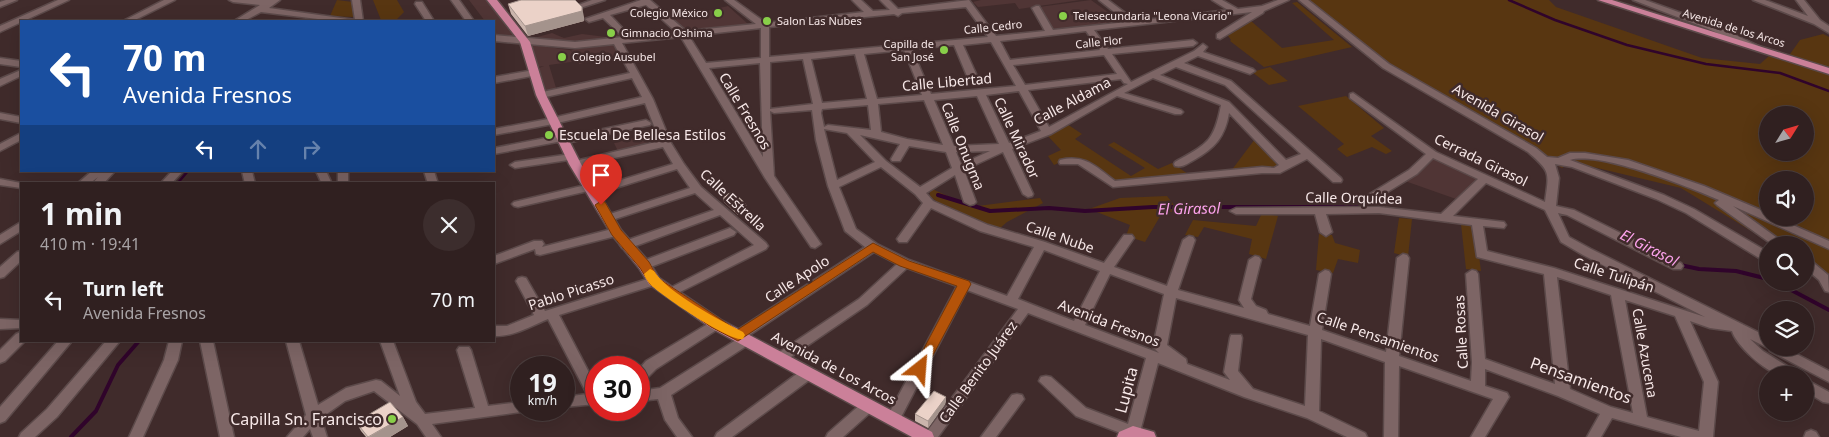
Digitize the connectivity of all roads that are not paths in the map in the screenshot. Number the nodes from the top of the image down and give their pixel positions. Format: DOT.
graph roads {
  1 [pos="13,0"];
  2 [pos="65,0"];
  3 [pos="171,0"];
  4 [pos="233,0"];
  5 [pos="356,0"];
  6 [pos="455,0"];
  7 [pos="492,0"];
  8 [pos="601,0"];
  9 [pos="729,0"];
  10 [pos="856,0"];
  11 [pos="884,0"];
  12 [pos="1104,0"];
  13 [pos="1217,0"];
  14 [pos="1285,0"];
  15 [pos="1303,0"];
  16 [pos="1603,0"];
  17 [pos="1637,0"];
  18 [pos="1651,0"];
  19 [pos="1757,0"];
  20 [pos="1800,0"];
  21 [pos="646,1"];
  22 [pos="272,2"];
  23 [pos="416,2"];
  24 [pos="967,2"];
  25 [pos="0,5"];
  26 [pos="577,7"];
  27 [pos="1036,8"];
  28 [pos="1264,8"];
  29 [pos="260,9"];
  30 [pos="1664,9"];
  31 [pos="1237,12"];
  32 [pos="898,13"];
  33 [pos="606,15"];
  34 [pos="872,15"];
  35 [pos="20,20"];
  36 [pos="20,20"];
  37 [pos="129,20"];
  38 [pos="240,20"];
  39 [pos="342,20"];
  40 [pos="359,20"];
  41 [pos="429,20"];
  42 [pos="469,20"];
  43 [pos="589,20"];
  44 [pos="1817,22"];
  45 [pos="1135,24"];
  46 [pos="765,26"];
  47 [pos="1088,28"];
  48 [pos="0,29"];
  49 [pos="1829,30"];
  50 [pos="1050,32"];
  51 [pos="684,34"];
  52 [pos="1220,36"];
  53 [pos="495,38"];
  54 [pos="994,39"];
  55 [pos="630,40"];
  56 [pos="617,41"];
  57 [pos="524,42"];
  58 [pos="958,42"];
  59 [pos="1193,42"];
  60 [pos="907,47"];
  61 [pos="859,51"];
  62 [pos="1104,53"];
  63 [pos="1772,54"];
  64 [pos="806,55"];
  65 [pos="764,59"];
  66 [pos="0,61"];
  67 [pos="1008,63"];
  68 [pos="1175,63"];
  69 [pos="20,64"];
  70 [pos="702,66"];
  71 [pos="1250,71"];
  72 [pos="1829,71"];
  73 [pos="20,73"];
  74 [pos="534,73"];
  75 [pos="634,75"];
  76 [pos="1152,75"];
  77 [pos="972,76"];
  78 [pos="1122,76"];
  79 [pos="495,80"];
  80 [pos="0,83"];
  81 [pos="1131,86"];
  82 [pos="1022,89"];
  83 [pos="980,93"];
  84 [pos="1116,93"];
  85 [pos="541,95"];
  86 [pos="1353,96"];
  87 [pos="926,98"];
  88 [pos="648,99"];
  89 [pos="873,103"];
  90 [pos="1226,104"];
  91 [pos="818,106"];
  92 [pos="774,110"];
  93 [pos="1178,112"];
  94 [pos="0,116"];
  95 [pos="20,120"];
  96 [pos="552,120"];
  97 [pos="646,123"];
  98 [pos="828,128"];
  99 [pos="849,130"];
  100 [pos="495,132"];
  101 [pos="1047,132"];
  102 [pos="876,134"];
  103 [pos="20,137"];
  104 [pos="562,139"];
  105 [pos="906,142"];
  106 [pos="666,143"];
  107 [pos="1006,147"];
  108 [pos="0,148"];
  109 [pos="949,149"];
  110 [pos="495,151"];
  111 [pos="1309,154"];
  112 [pos="1432,154"];
  113 [pos="896,159"];
  114 [pos="573,160"];
  115 [pos="1544,160"];
  116 [pos="1560,160"];
  117 [pos="1064,162"];
  118 [pos="827,163"];
  119 [pos="882,163"];
  120 [pos="1179,164"];
  121 [pos="515,165"];
  122 [pos="679,165"];
  123 [pos="1285,165"];
  124 [pos="958,169"];
  125 [pos="98,172"];
  126 [pos="109,172"];
  127 [pos="177,172"];
  128 [pos="770,178"];
  129 [pos="1484,179"];
  130 [pos="1338,180"];
  131 [pos="0,182"];
  132 [pos="85,182"];
  133 [pos="99,182"];
  134 [pos="167,182"];
  135 [pos="20,185"];
  136 [pos="833,186"];
  137 [pos="697,188"];
  138 [pos="1700,188"];
  139 [pos="591,189"];
  140 [pos="919,192"];
  141 [pos="1028,194"];
  142 [pos="1372,197"];
  143 [pos="970,202"];
  144 [pos="929,203"];
  145 [pos="518,204"];
  146 [pos="1550,208"];
  147 [pos="721,211"];
  148 [pos="1236,211"];
  149 [pos="1320,212"];
  150 [pos="1570,212"];
  151 [pos="1759,213"];
  152 [pos="1446,215"];
  153 [pos="608,218"];
  154 [pos="1590,222"];
  155 [pos="1477,223"];
  156 [pos="1500,225"];
  157 [pos="1788,226"];
  158 [pos="20,227"];
  159 [pos="616,232"];
  160 [pos="730,232"];
  161 [pos="1326,232"];
  162 [pos="1768,236"];
  163 [pos="1128,238"];
  164 [pos="903,239"];
  165 [pos="0,240"];
  166 [pos="1190,240"];
  167 [pos="816,244"];
  168 [pos="1829,244"];
  169 [pos="626,245"];
  170 [pos="1041,245"];
  171 [pos="873,247"];
  172 [pos="1759,253"];
  173 [pos="20,255"];
  174 [pos="1403,258"];
  175 [pos="495,260"];
  176 [pos="1255,260"];
  177 [pos="904,263"];
  178 [pos="644,265"];
  179 [pos="1677,266"];
  180 [pos="1107,268"];
  181 [pos="1814,270"];
  182 [pos="1550,271"];
  183 [pos="0,274"];
  184 [pos="1325,274"];
  185 [pos="1472,274"];
  186 [pos="522,281"];
  187 [pos="654,281"];
  188 [pos="964,284"];
  189 [pos="1829,288"];
  190 [pos="1171,292"];
  191 [pos="1617,292"];
  192 [pos="670,293"];
  193 [pos="1010,302"];
  194 [pos="1026,306"];
  195 [pos="1242,313"];
  196 [pos="1680,313"];
  197 [pos="546,315"];
  198 [pos="0,324"];
  199 [pos="20,324"];
  200 [pos="716,324"];
  201 [pos="1078,326"];
  202 [pos="1736,327"];
  203 [pos="1296,328"];
  204 [pos="496,332"];
  205 [pos="1315,332"];
  206 [pos="20,338"];
  207 [pos="742,338"];
  208 [pos="1236,338"];
  209 [pos="1759,338"];
  210 [pos="65,342"];
  211 [pos="113,342"];
  212 [pos="176,342"];
  213 [pos="206,342"];
  214 [pos="292,342"];
  215 [pos="386,342"];
  216 [pos="464,350"];
  217 [pos="1153,356"];
  218 [pos="1791,356"];
  219 [pos="0,358"];
  220 [pos="780,358"];
  221 [pos="1392,358"];
  222 [pos="1479,362"];
  223 [pos="650,366"];
  224 [pos="1777,366"];
  225 [pos="1190,369"];
  226 [pos="807,374"];
  227 [pos="1829,377"];
  228 [pos="585,380"];
  229 [pos="1046,381"];
  230 [pos="1478,388"];
  231 [pos="1814,389"];
  232 [pos="1249,392"];
  233 [pos="1563,392"];
  234 [pos="662,393"];
  235 [pos="650,395"];
  236 [pos="1828,398"];
  237 [pos="1017,399"];
  238 [pos="867,406"];
  239 [pos="510,408"];
  240 [pos="483,411"];
  241 [pos="1608,412"];
  242 [pos="1312,414"];
  243 [pos="0,416"];
  244 [pos="312,416"];
  245 [pos="421,420"];
  246 [pos="893,420"];
  247 [pos="1641,420"];
  248 [pos="1135,435"];
  249 [pos="137,436"];
  250 [pos="26,437"];
  251 [pos="227,437"];
  252 [pos="294,437"];
  253 [pos="320,437"];
  254 [pos="434,437"];
  255 [pos="685,437"];
  256 [pos="722,437"];
  257 [pos="833,437"];
  258 [pos="926,437"];
  259 [pos="930,437"];
  260 [pos="988,437"];
  261 [pos="1360,437"];
  262 [pos="1391,437"];
  263 [pos="1478,437"];
  264 [pos="1594,437"];
  265 [pos="1702,437"];
  266 [pos="1706,437"];
  1 -- 25 [label="street"];
  2 -- 36 [label="street"];
  3 -- 37 [label="street"];
  4 -- 22 [label="street"];
  5 -- 40 [label="street"];
  6 -- 42 [label="street"];
  7 -- 57 [label="main road, Avenida de Los Arcos"];
  8 -- 26 [label="street"];
  9 -- 46 [label="street"];
  10 -- 34 [label="street"];
  11 -- 32 [label="street"];
  12 -- 45 [label="street"];
  13 -- 31 [label="street"];
  14 -- 28 [label="street, Calle Cedro"];
  15 -- 115 [label="street, Avenida Girasol"];
  16 -- 63 [label="main road, Avenida de los Arcos"];
  17 -- 30 [label="street"];
  18 -- 30 [label="street"];
  19 -- 44 [label="street"];
  20 -- 44 [label="street"];
  21 -- 33 [label="street"];
  21 -- 51 [label="street, Calle Fresnos"];
  22 -- 29 [label="street"];
  23 -- 41 [label="street"];
  24 -- 32 [label="street"];
  24 -- 54 [label="street"];
  27 -- 50 [label="street"];
  28 -- 31 [label="street, Calle Cedro"];
  28 -- 52 [label="street"];
  29 -- 38 [label="street"];
  29 -- 39 [label="street"];
  30 -- 63 [label="street"];
  31 -- 45 [label="street, Calle Cedro"];
  32 -- 34 [label="street"];
  33 -- 43 [label="street"];
  33 -- 55 [label="street"];
  34 -- 46 [label="street"];
  35 -- 48 [label="street"];
  44 -- 49 [label="street"];
  45 -- 47 [label="street, Calle Cedro"];
  46 -- 51 [label="street"];
  46 -- 65 [label="street"];
  47 -- 50 [label="street, Calle Cedro"];
  47 -- 62 [label="street"];
  50 -- 54 [label="street, Calle Cedro"];
  51 -- 55 [label="street"];
  51 -- 70 [label="street, Calle Fresnos"];
  53 -- 57 [label="street"];
  54 -- 58 [label="street, Calle Cedro"];
  54 -- 67 [label="street"];
  55 -- 56 [label="street"];
  56 -- 57 [label="street"];
  56 -- 75 [label="street, Calle Estrella"];
  57 -- 74 [label="main road, Avenida de Los Arcos"];
  58 -- 60 [label="street, Calle Cedro"];
  58 -- 77 [label="street"];
  59 -- 62 [label="street, Calle Flor"];
  60 -- 61 [label="street, Calle Cedro"];
  60 -- 87 [label="street, Calle Onugma"];
  61 -- 64 [label="street, Calle Cedro"];
  61 -- 89 [label="street"];
  62 -- 67 [label="street, Calle Flor"];
  62 -- 78 [label="street"];
  63 -- 72 [label="main road, Avenida de los Arcos"];
  64 -- 65 [label="street, Calle Cedro"];
  64 -- 91 [label="street"];
  65 -- 70 [label="street, Calle Cedro"];
  65 -- 128 [label="street"];
  66 -- 69 [label="street"];
  67 -- 82 [label="street"];
  68 -- 71 [label="street, Calle Aldama"];
  68 -- 76 [label="street, Calle Aldama"];
  68 -- 111 [label="street"];
  70 -- 128 [label="street, Calle Fresnos"];
  73 -- 80 [label="street"];
  74 -- 79 [label="street"];
  74 -- 85 [label="main road, Avenida de Los Arcos"];
  75 -- 85 [label="street"];
  75 -- 88 [label="street, Calle Estrella"];
  76 -- 81 [label="street, Calle Aldama"];
  76 -- 90 [label="street"];
  78 -- 81 [label="street"];
  78 -- 82 [label="street, Calle Libertad"];
  81 -- 84 [label="street, Calle Aldama"];
  82 -- 83 [label="street, Calle Libertad"];
  82 -- 101 [label="street"];
  83 -- 87 [label="street, Calle Libertad"];
  83 -- 107 [label="street, Calle Mirador"];
  84 -- 93 [label="street"];
  84 -- 101 [label="street, Calle Aldama"];
  85 -- 96 [label="main road, Avenida de Los Arcos"];
  86 -- 112 [label="street, Cerrada Girasol"];
  87 -- 89 [label="street, Calle Libertad"];
  87 -- 109 [label="street, Calle Onugma"];
  88 -- 96 [label="street"];
  88 -- 106 [label="street, Calle Estrella"];
  89 -- 91 [label="street, Calle Libertad"];
  89 -- 102 [label="street"];
  90 -- 120 [label="street"];
  90 -- 123 [label="street"];
  91 -- 92 [label="street, Calle Libertad"];
  91 -- 98 [label="street"];
  91 -- 118 [label="street"];
  94 -- 95 [label="street"];
  96 -- 100 [label="street"];
  96 -- 104 [label="main road, Avenida de Los Arcos"];
  97 -- 104 [label="street"];
  98 -- 99 [label="street, Calle Aldama"];
  98 -- 118 [label="street"];
  99 -- 102 [label="street, Calle Aldama"];
  99 -- 119 [label="street, Calle Nube"];
  101 -- 107 [label="street, Calle Aldama"];
  102 -- 105 [label="street, Calle Aldama"];
  103 -- 108 [label="street"];
  104 -- 110 [label="street"];
  104 -- 114 [label="main road, Avenida de Los Arcos"];
  105 -- 109 [label="street, Calle Aldama"];
  105 -- 113 [label="street"];
  106 -- 114 [label="street"];
  106 -- 122 [label="street, Calle Estrella"];
  107 -- 109 [label="street, Calle Aldama"];
  107 -- 124 [label="street"];
  107 -- 141 [label="street, Calle Mirador"];
  109 -- 124 [label="street, Calle Onugma"];
  111 -- 123 [label="street"];
  111 -- 130 [label="street"];
  112 -- 129 [label="street, Cerrada Girasol"];
  112 -- 142 [label="street"];
  114 -- 121 [label="street"];
  114 -- 139 [label="main road, Avenida de Los Arcos"];
  115 -- 116 [label="street"];
  115 -- 146 [label="street, Avenida Girasol"];
  116 -- 138 [label="street"];
  116 -- 172 [label="street"];
  117 -- 123 [label="street"];
  118 -- 136 [label="street"];
  119 -- 136 [label="street"];
  119 -- 140 [label="street, Calle Nube"];
  122 -- 137 [label="street, Calle Estrella"];
  122 -- 139 [label="street"];
  124 -- 140 [label="street"];
  124 -- 143 [label="street, Calle Onugma"];
  125 -- 132 [label="street"];
  126 -- 133 [label="street"];
  127 -- 134 [label="street"];
  128 -- 167 [label="street, Calle Fresnos"];
  129 -- 146 [label="street, Cerrada Girasol"];
  129 -- 152 [label="street"];
  131 -- 135 [label="street"];
  136 -- 171 [label="street, Avenida Fresnos"];
  137 -- 147 [label="street, Calle Estrella"];
  137 -- 153 [label="street"];
  138 -- 151 [label="street"];
  138 -- 162 [label="street"];
  139 -- 145 [label="street"];
  139 -- 153 [label="main road, Avenida de Los Arcos"];
  140 -- 144 [label="street, Calle Nube"];
  144 -- 164 [label="street"];
  144 -- 170 [label="street, Calle Nube"];
  146 -- 150 [label="street, Cerrada Girasol"];
  146 -- 202 [label="street"];
  147 -- 169 [label="street"];
  147 -- 192 [label="street, Calle Estrella"];
  148 -- 149 [label="street, Calle Orquídea"];
  149 -- 152 [label="street, Calle Orquídea"];
  149 -- 161 [label="street"];
  150 -- 154 [label="street"];
  152 -- 155 [label="street, Calle Orquídea"];
  153 -- 159 [label="main road, Avenida de Los Arcos"];
  154 -- 179 [label="street"];
  155 -- 156 [label="street, Calle Orquídea"];
  155 -- 182 [label="street, Calle Tulipán"];
  157 -- 168 [label="street"];
  158 -- 165 [label="street"];
  159 -- 169 [label="main road, Avenida de Los Arcos"];
  159 -- 175 [label="street"];
  160 -- 178 [label="street"];
  163 -- 180 [label="street"];
  166 -- 190 [label="street"];
  169 -- 178 [label="main road, Avenida de Los Arcos"];
  170 -- 180 [label="street, Calle Nube"];
  170 -- 193 [label="street"];
  171 -- 177 [label="street, Avenida Fresnos"];
  171 -- 207 [label="street, Calle Apolo"];
  173 -- 183 [label="street"];
  174 -- 221 [label="street"];
  176 -- 203 [label="street"];
  177 -- 188 [label="street, Avenida Fresnos"];
  177 -- 220 [label="street"];
  178 -- 187 [label="main road, Avenida de Los Arcos"];
  180 -- 190 [label="street, Calle Nube"];
  180 -- 201 [label="street"];
  181 -- 189 [label="street"];
  182 -- 191 [label="street, Calle Tulipán"];
  182 -- 233 [label="street"];
  184 -- 205 [label="street"];
  185 -- 222 [label="street, Calle Rosas"];
  186 -- 197 [label="street"];
  187 -- 192 [label="main road, Avenida de Los Arcos"];
  187 -- 197 [label="street, Pablo Picasso"];
  188 -- 193 [label="street, Avenida Fresnos"];
  188 -- 246 [label="street"];
  190 -- 195 [label="street, Calle Nube"];
  190 -- 225 [label="street"];
  191 -- 196 [label="street, Calle Tulipán"];
  191 -- 247 [label="street, Calle Azucena"];
  192 -- 200 [label="main road, Avenida de Los Arcos"];
  193 -- 194 [label="street, Avenida Fresnos"];
  194 -- 201 [label="street, Avenida Fresnos"];
  194 -- 259 [label="street, Calle Benito Juárez"];
  195 -- 203 [label="street, Calle Pensamientos"];
  196 -- 202 [label="street, Calle Tulipán"];
  196 -- 266 [label="street"];
  197 -- 204 [label="street, Pablo Picasso"];
  197 -- 228 [label="street"];
  198 -- 199 [label="street"];
  200 -- 207 [label="main road, Avenida de Los Arcos"];
  200 -- 223 [label="street"];
  201 -- 217 [label="street, Avenida Fresnos"];
  202 -- 209 [label="street"];
  202 -- 224 [label="street"];
  203 -- 205 [label="street, Calle Pensamientos"];
  205 -- 221 [label="street, Calle Pensamientos"];
  205 -- 242 [label="street"];
  206 -- 219 [label="street"];
  207 -- 220 [label="main road, Avenida de Los Arcos"];
  207 -- 234 [label="street, Calle Apolo"];
  208 -- 232 [label="street"];
  210 -- 243 [label="street"];
  211 -- 250 [label="street"];
  212 -- 249 [label="street"];
  213 -- 251 [label="street"];
  214 -- 244 [label="street"];
  215 -- 245 [label="street"];
  216 -- 240 [label="street"];
  217 -- 225 [label="street, Avenida Fresnos"];
  217 -- 248 [label="street, Lupita"];
  218 -- 227 [label="street"];
  220 -- 226 [label="main road, Avenida de Los Arcos"];
  221 -- 230 [label="street, Calle Pensamientos"];
  221 -- 262 [label="street"];
  222 -- 230 [label="street, Calle Rosas"];
  222 -- 233 [label="street, Pensamientos"];
  225 -- 232 [label="street, Avenida Fresnos"];
  226 -- 238 [label="main road, Avenida de Los Arcos"];
  226 -- 256 [label="street"];
  229 -- 248 [label="street"];
  230 -- 263 [label="street, Calle Pensamientos"];
  231 -- 236 [label="street"];
  232 -- 242 [label="street, Avenida Fresnos"];
  233 -- 241 [label="street, Pensamientos"];
  234 -- 235 [label="street"];
  234 -- 255 [label="street"];
  237 -- 260 [label="street"];
  238 -- 246 [label="main road, Avenida de Los Arcos"];
  238 -- 257 [label="street"];
  239 -- 240 [label="street"];
  240 -- 245 [label="street"];
  241 -- 247 [label="street, Pensamientos"];
  241 -- 264 [label="street"];
  242 -- 261 [label="street, Avenida Fresnos"];
  244 -- 245 [label="street"];
  244 -- 252 [label="street"];
  244 -- 253 [label="street"];
  245 -- 254 [label="street"];
  246 -- 258 [label="main road, Avenida de Los Arcos"];
  247 -- 265 [label="street, Pensamientos"];
}
